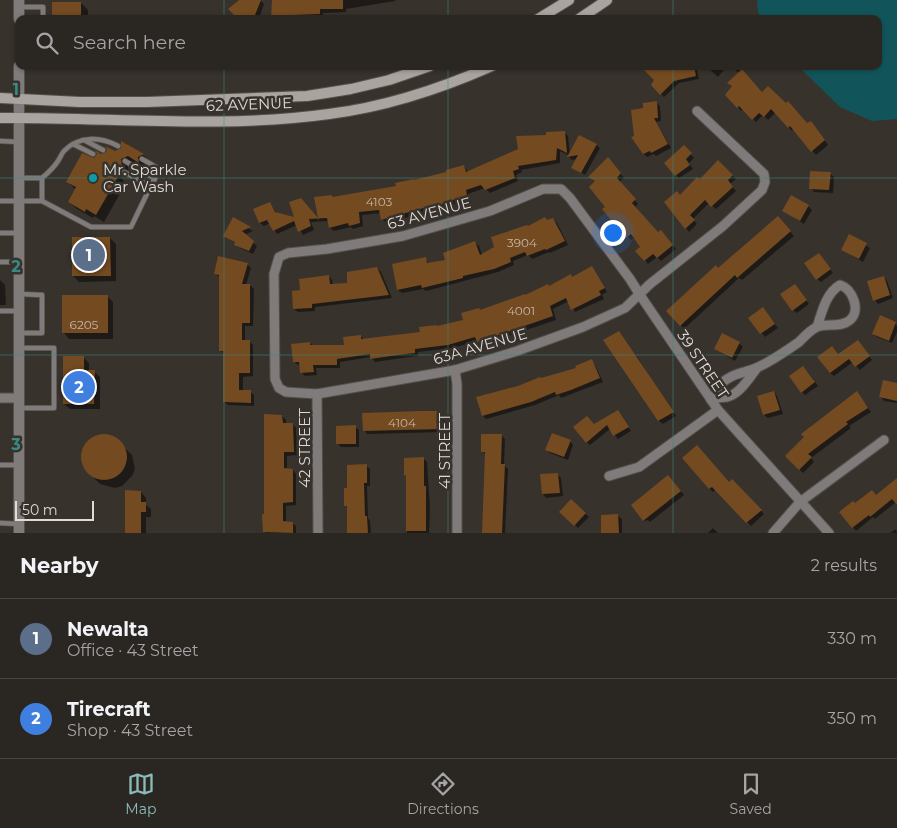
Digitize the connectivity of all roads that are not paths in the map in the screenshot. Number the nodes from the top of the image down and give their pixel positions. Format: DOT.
graph roads {
  1 [pos="569,0"];
  2 [pos="607,0"];
  3 [pos="19,4"];
  4 [pos="43,15"];
  5 [pos="545,15"];
  6 [pos="585,15"];
  7 [pos="19,70"];
  8 [pos="418,70"];
  9 [pos="481,70"];
  10 [pos="0,98"];
  11 [pos="19,98"];
  12 [pos="698,111"];
  13 [pos="0,118"];
  14 [pos="19,118"];
  15 [pos="84,140"];
  16 [pos="0,141"];
  17 [pos="19,142"];
  18 [pos="73,144"];
  19 [pos="118,146"];
  20 [pos="103,150"];
  21 [pos="93,154"];
  22 [pos="142,159"];
  23 [pos="125,161"];
  24 [pos="115,167"];
  25 [pos="19,178"];
  26 [pos="42,178"];
  27 [pos="155,179"];
  28 [pos="152,187"];
  29 [pos="570,198"];
  30 [pos="0,201"];
  31 [pos="19,201"];
  32 [pos="42,201"];
  33 [pos="0,233"];
  34 [pos="19,233"];
  35 [pos="288,253"];
  36 [pos="0,262"];
  37 [pos="19,262"];
  38 [pos="19,294"];
  39 [pos="640,295"];
  40 [pos="0,311"];
  41 [pos="19,311"];
  42 [pos="817,327"];
  43 [pos="19,333"];
  44 [pos="19,348"];
  45 [pos="757,368"];
  46 [pos="455,370"];
  47 [pos="317,394"];
  48 [pos="0,398"];
  49 [pos="713,399"];
  50 [pos="19,403"];
  51 [pos="718,410"];
  52 [pos="884,440"];
  53 [pos="19,465"];
  54 [pos="0,466"];
  55 [pos="609,476"];
  56 [pos="800,502"];
  57 [pos="0,524"];
  58 [pos="19,528"];
  59 [pos="318,533"];
  60 [pos="457,533"];
  61 [pos="773,533"];
  62 [pos="829,533"];
  1 -- 5 [label="main road"];
  2 -- 6 [label="main road"];
  3 -- 4 [label="lane"];
  7 -- 11 [label="street"];
  8 -- 11 [label="main road, 62 AVENUE"];
  9 -- 14 [label="main road, 62 AVENUE"];
  10 -- 11 [label="main road, 62 AVENUE"];
  11 -- 14 [label="street"];
  12 -- 39 [label="street, 63A AVENUE"];
  13 -- 14 [label="main road, 62 AVENUE"];
  14 -- 17 [label="street"];
  15 -- 18 [label="lane"];
  15 -- 19 [label="lane"];
  15 -- 20 [label="lane"];
  16 -- 17 [label="lane"];
  17 -- 25 [label="street"];
  18 -- 21 [label="lane"];
  18 -- 26 [label="lane"];
  22 -- 27 [label="lane"];
  23 -- 27 [label="lane"];
  24 -- 28 [label="lane"];
  25 -- 26 [label="lane"];
  25 -- 31 [label="street"];
  26 -- 32 [label="lane"];
  27 -- 28 [label="lane"];
  28 -- 32 [label="lane"];
  29 -- 35 [label="street, 63 AVENUE"];
  29 -- 39 [label="street, 39 STREET"];
  30 -- 31 [label="lane"];
  31 -- 32 [label="lane"];
  31 -- 34 [label="street"];
  33 -- 34 [label="lane"];
  34 -- 37 [label="street"];
  35 -- 47 [label="street, 42 STREET"];
  36 -- 37 [label="lane"];
  37 -- 38 [label="street"];
  38 -- 41 [label="street"];
  38 -- 43 [label="lane"];
  39 -- 46 [label="street, 63A AVENUE"];
  39 -- 49 [label="street, 39 STREET"];
  40 -- 41 [label="lane"];
  41 -- 43 [label="street"];
  42 -- 42 [label="street"];
  42 -- 45 [label="street"];
  43 -- 44 [label="street"];
  44 -- 50 [label="street"];
  44 -- 50 [label="lane"];
  45 -- 49 [label="street"];
  45 -- 49 [label="street"];
  46 -- 47 [label="street, 63A AVENUE"];
  46 -- 60 [label="street, 41 STREET"];
  47 -- 59 [label="street, 42 STREET"];
  48 -- 50 [label="street"];
  49 -- 51 [label="street, 39 STREET"];
  50 -- 53 [label="street"];
  51 -- 55 [label="street"];
  51 -- 56 [label="street, 39 STREET"];
  52 -- 56 [label="street"];
  53 -- 54 [label="lane"];
  53 -- 58 [label="street"];
  56 -- 61 [label="street"];
  56 -- 62 [label="street, 39 STREET"];
  57 -- 58 [label="lane"];
}
